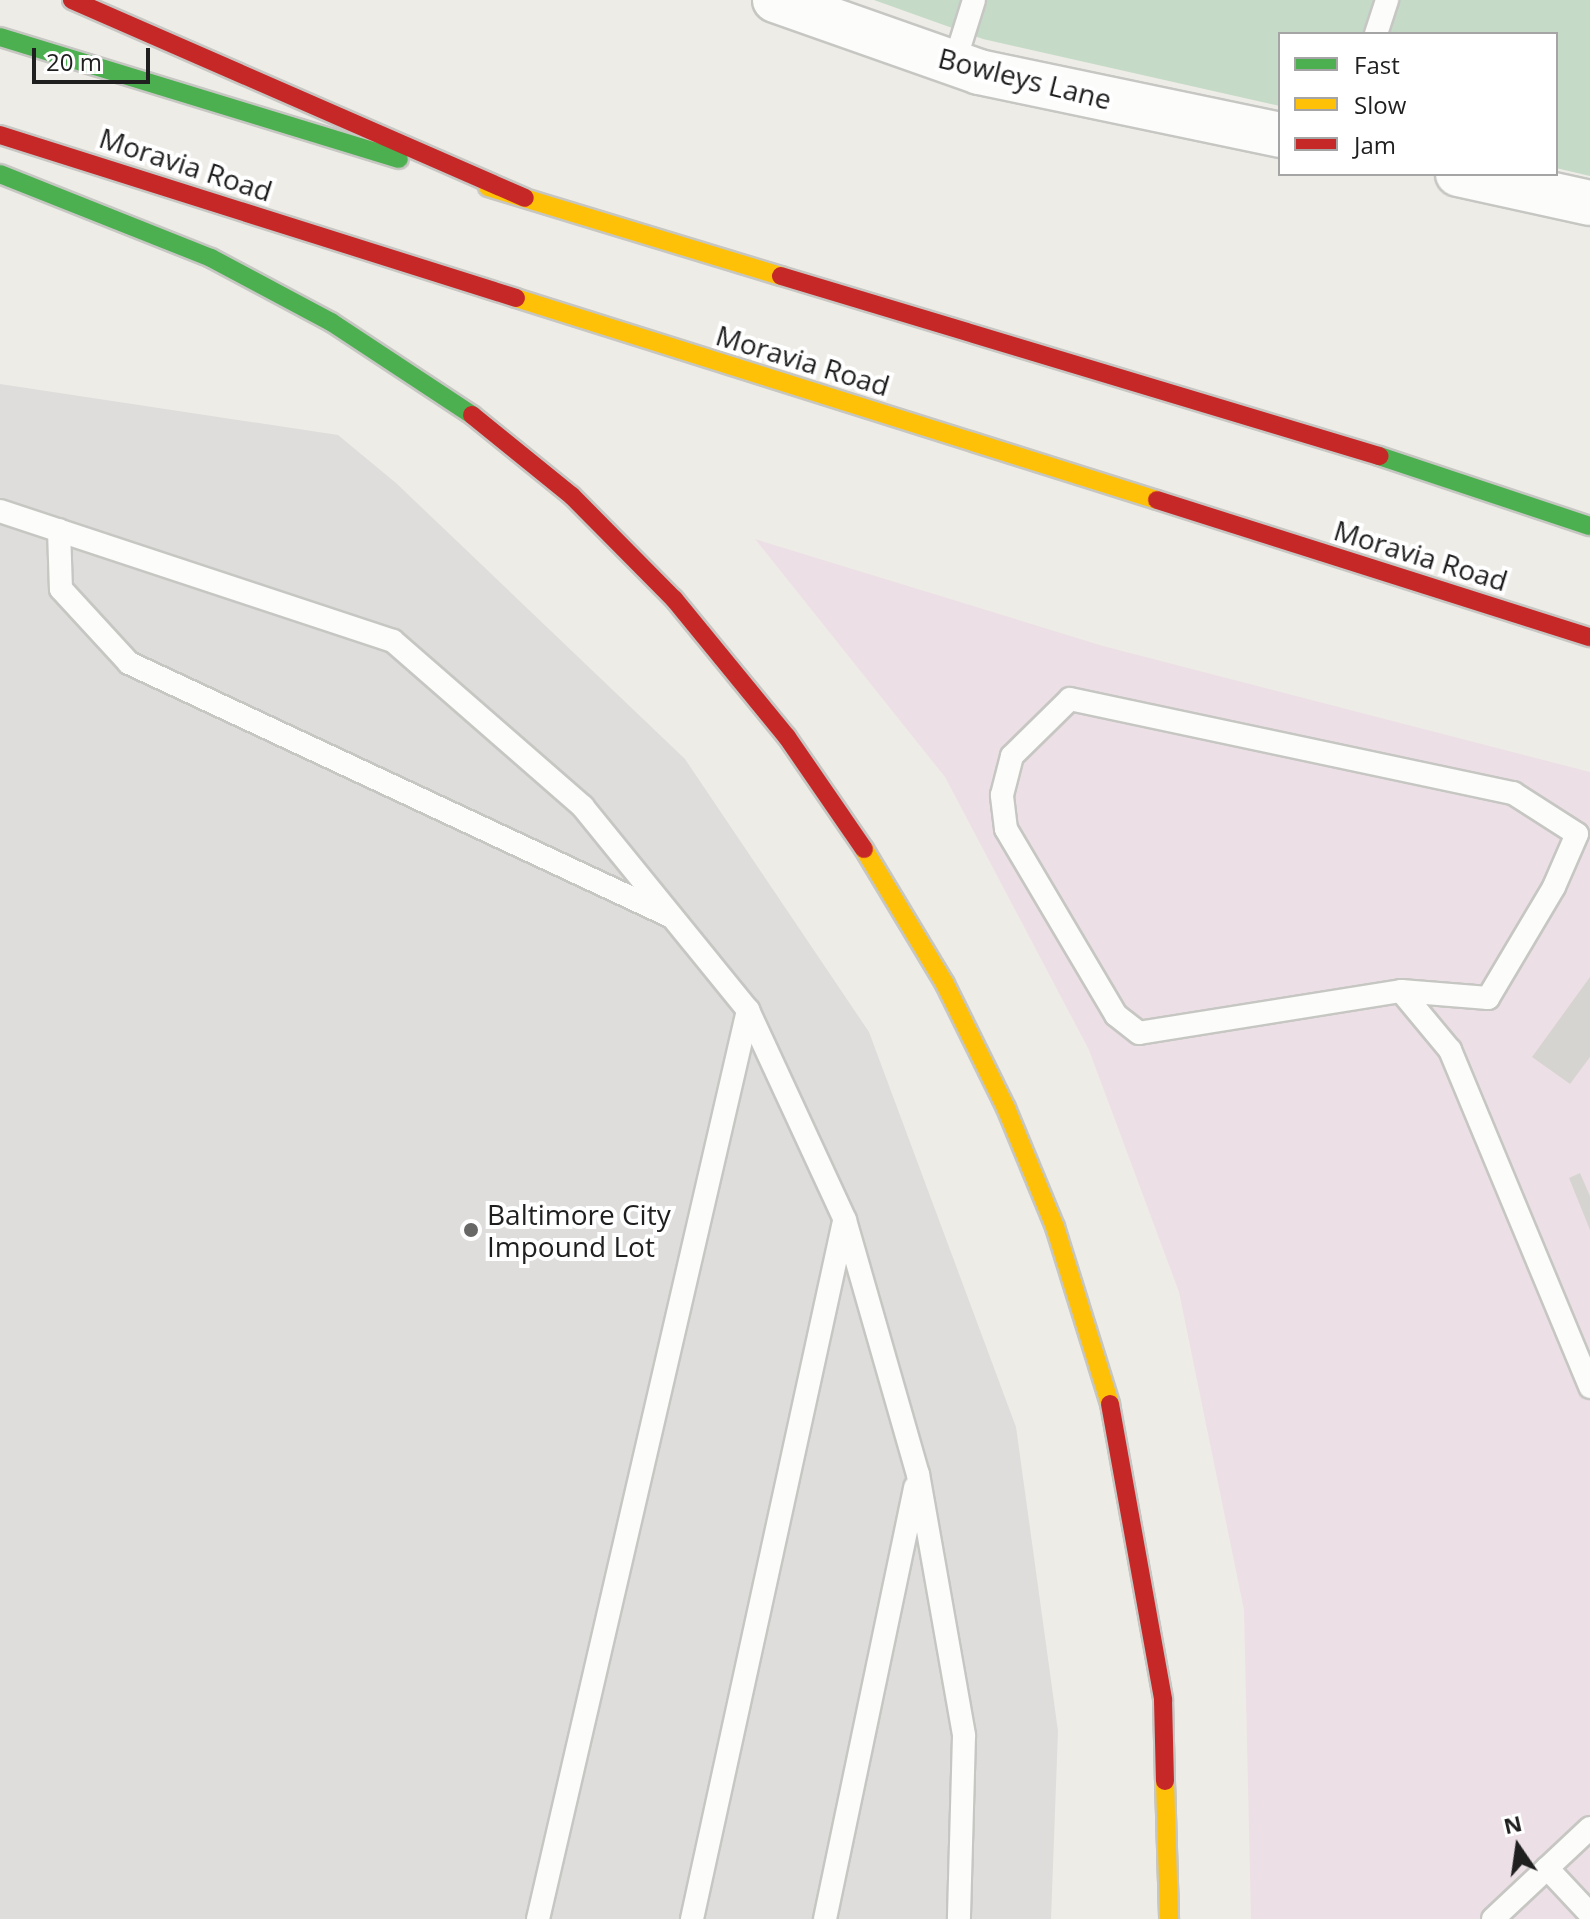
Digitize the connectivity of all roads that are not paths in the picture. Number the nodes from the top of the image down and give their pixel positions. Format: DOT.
graph roads {
  1 [pos="72,0"];
  2 [pos="775,0"];
  3 [pos="974,0"];
  4 [pos="1387,0"];
  5 [pos="1377,32"];
  6 [pos="0,37"];
  7 [pos="954,64"];
  8 [pos="0,135"];
  9 [pos="1278,135"];
  10 [pos="0,174"];
  11 [pos="1467,176"];
  12 [pos="525,198"];
  13 [pos="1590,203"];
  14 [pos="1415,467"];
  15 [pos="1590,508"];
  16 [pos="0,511"];
  17 [pos="1590,526"];
  18 [pos="59,530"];
  19 [pos="1590,637"];
  20 [pos="1583,838"];
  21 [pos="674,918"];
  22 [pos="1401,991"];
  23 [pos="748,1010"];
  24 [pos="845,1220"];
  25 [pos="1590,1387"];
  26 [pos="918,1474"];
  27 [pos="1590,1828"];
  28 [pos="1547,1868"];
  29 [pos="1590,1914"];
  30 [pos="538,1919"];
  31 [pos="692,1919"];
  32 [pos="825,1919"];
  33 [pos="959,1919"];
  34 [pos="1169,1919"];
  35 [pos="1493,1919"];
  1 -- 12 [label="main road"];
  2 -- 7 [label="street, Bowleys Lane"];
  3 -- 7 [label="lane"];
  4 -- 5 [label="lane"];
  6 -- 12 [label="main road"];
  7 -- 9 [label="street, Bowleys Lane"];
  8 -- 19 [label="main road, Moravia Road"];
  10 -- 34 [label="main road"];
  11 -- 13 [label="street"];
  12 -- 14 [label="main road"];
  14 -- 15 [label="main road"];
  14 -- 17 [label="main road"];
  16 -- 18 [label="lane"];
  18 -- 21 [label="lane"];
  18 -- 21 [label="lane"];
  20 -- 22 [label="lane"];
  20 -- 22 [label="lane"];
  21 -- 23 [label="lane"];
  22 -- 25 [label="lane"];
  23 -- 24 [label="lane"];
  23 -- 30 [label="lane"];
  24 -- 26 [label="lane"];
  24 -- 31 [label="lane"];
  26 -- 32 [label="lane"];
  26 -- 33 [label="lane"];
  27 -- 28 [label="lane"];
  28 -- 29 [label="lane"];
  28 -- 35 [label="lane"];
}
